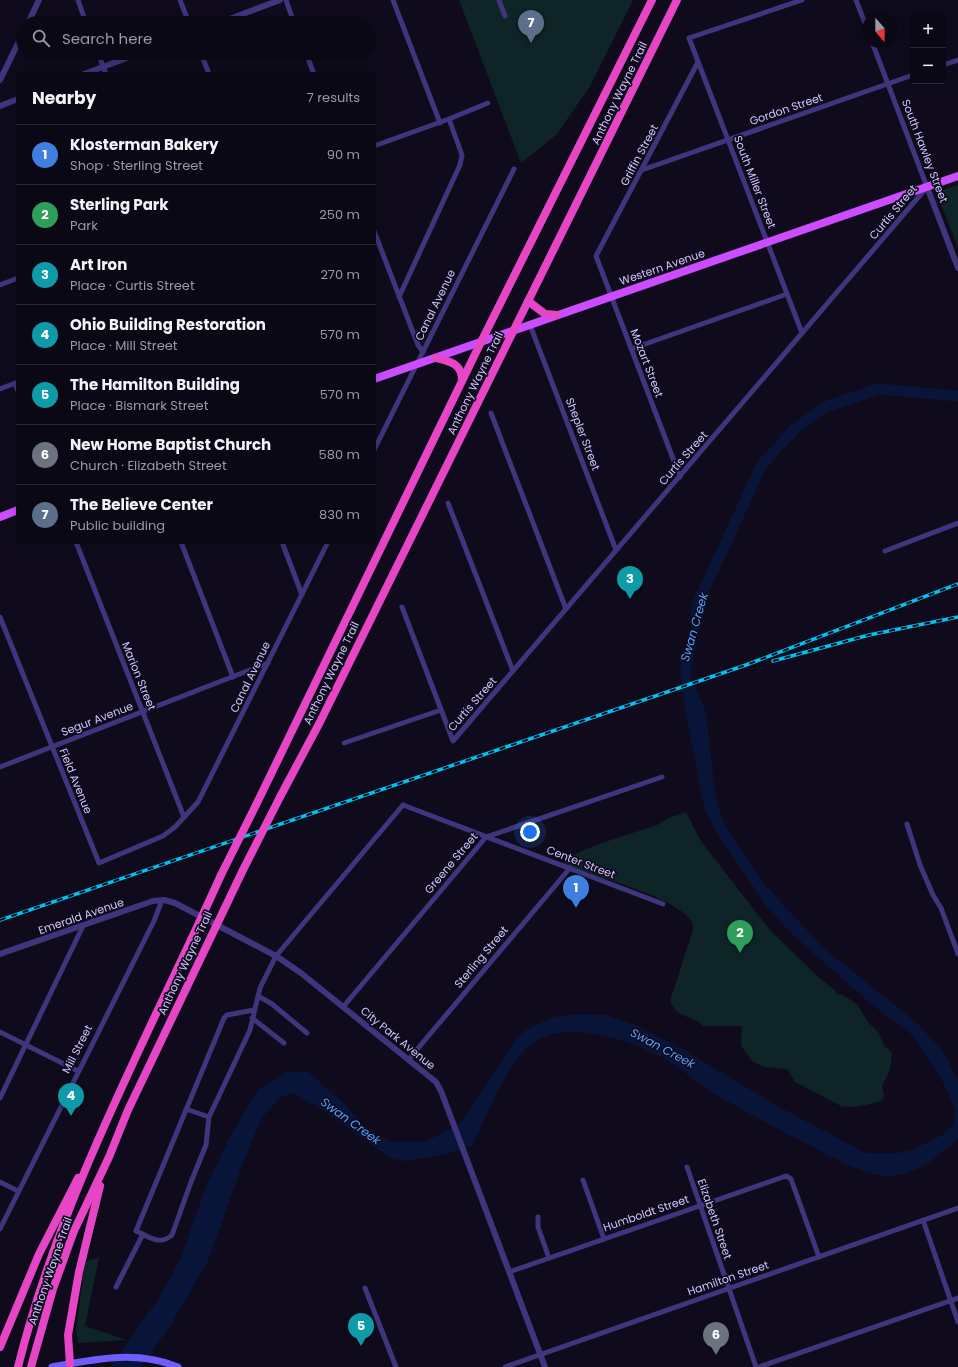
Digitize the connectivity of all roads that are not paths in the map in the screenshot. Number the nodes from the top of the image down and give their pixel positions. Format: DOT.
graph roads {
  1 [pos="39,0"];
  2 [pos="78,0"];
  3 [pos="180,0"];
  4 [pos="280,0"];
  5 [pos="286,0"];
  6 [pos="393,0"];
  7 [pos="499,0"];
  8 [pos="652,0"];
  9 [pos="677,0"];
  10 [pos="802,0"];
  11 [pos="856,0"];
  12 [pos="31,16"];
  13 [pos="84,16"];
  14 [pos="186,16"];
  15 [pos="238,16"];
  16 [pos="292,16"];
  17 [pos="505,16"];
  18 [pos="862,16"];
  19 [pos="16,47"];
  20 [pos="874,48"];
  21 [pos="100,60"];
  22 [pos="122,60"];
  23 [pos="204,60"];
  24 [pos="309,60"];
  25 [pos="958,60"];
  26 [pos="698,62"];
  27 [pos="946,64"];
  28 [pos="103,67"];
  29 [pos="89,72"];
  30 [pos="105,72"];
  31 [pos="208,72"];
  32 [pos="313,72"];
  33 [pos="910,76"];
  34 [pos="0,80"];
  35 [pos="888,84"];
  36 [pos="16,100"];
  37 [pos="488,103"];
  38 [pos="0,106"];
  39 [pos="449,119"];
  40 [pos="440,123"];
  41 [pos="728,140"];
  42 [pos="376,145"];
  43 [pos="514,169"];
  44 [pos="642,170"];
  45 [pos="958,176"];
  46 [pos="927,187"];
  47 [pos="376,236"];
  48 [pos="767,242"];
  49 [pos="596,256"];
  50 [pos="958,268"];
  51 [pos="16,279"];
  52 [pos="0,285"];
  53 [pos="787,294"];
  54 [pos="611,296"];
  55 [pos="399,297"];
  56 [pos="528,301"];
  57 [pos="557,315"];
  58 [pos="530,325"];
  59 [pos="513,331"];
  60 [pos="802,333"];
  61 [pos="481,342"];
  62 [pos="631,349"];
  63 [pos="423,352"];
  64 [pos="436,358"];
  65 [pos="417,364"];
  66 [pos="376,378"];
  67 [pos="462,380"];
  68 [pos="16,383"];
  69 [pos="0,389"];
  70 [pos="491,413"];
  71 [pos="376,446"];
  72 [pos="680,477"];
  73 [pos="448,503"];
  74 [pos="16,511"];
  75 [pos="0,517"];
  76 [pos="958,523"];
  77 [pos="77,544"];
  78 [pos="182,544"];
  79 [pos="283,544"];
  80 [pos="327,544"];
  81 [pos="616,550"];
  82 [pos="885,551"];
  83 [pos="302,594"];
  84 [pos="402,607"];
  85 [pos="566,609"];
  86 [pos="0,617"];
  87 [pos="268,663"];
  88 [pos="513,671"];
  89 [pos="233,677"];
  90 [pos="441,710"];
  91 [pos="143,712"];
  92 [pos="344,743"];
  93 [pos="52,747"];
  94 [pos="0,767"];
  95 [pos="662,776"];
  96 [pos="184,817"];
  97 [pos="907,824"];
  98 [pos="486,837"];
  99 [pos="99,863"];
  100 [pos="570,868"];
  101 [pos="162,900"];
  102 [pos="170,901"];
  103 [pos="663,904"];
  104 [pos="201,918"];
  105 [pos="83,926"];
  106 [pos="215,926"];
  107 [pos="0,954"];
  108 [pos="958,954"];
  109 [pos="276,956"];
  110 [pos="258,996"];
  111 [pos="343,1007"];
  112 [pos="254,1010"];
  113 [pos="252,1018"];
  114 [pos="0,1032"];
  115 [pos="307,1033"];
  116 [pos="284,1043"];
  117 [pos="26,1045"];
  118 [pos="409,1059"];
  119 [pos="78,1071"];
  120 [pos="0,1098"];
  121 [pos="186,1109"];
  122 [pos="209,1117"];
  123 [pos="90,1156"];
  124 [pos="109,1157"];
  125 [pos="687,1167"];
  126 [pos="583,1180"];
  127 [pos="0,1182"];
  128 [pos="18,1190"];
  129 [pos="700,1205"];
  130 [pos="958,1208"];
  131 [pos="538,1217"];
  132 [pos="923,1220"];
  133 [pos="0,1229"];
  134 [pos="143,1234"];
  135 [pos="604,1239"];
  136 [pos="819,1257"];
  137 [pos="549,1258"];
  138 [pos="509,1272"];
  139 [pos="116,1287"];
  140 [pos="364,1288"];
  141 [pos="728,1288"];
  142 [pos="958,1298"];
  143 [pos="951,1300"];
  144 [pos="958,1322"];
  145 [pos="0,1347"];
  146 [pos="540,1354"];
  147 [pos="70,1364"];
  148 [pos="18,1367"];
  149 [pos="31,1367"];
  150 [pos="52,1367"];
  151 [pos="178,1367"];
  152 [pos="396,1367"];
  153 [pos="505,1367"];
  154 [pos="544,1367"];
  155 [pos="756,1367"];
  156 [pos="759,1367"];
  1 -- 12 [label="street"];
  2 -- 13 [label="street"];
  3 -- 14 [label="street"];
  4 -- 15 [label="street"];
  5 -- 16 [label="street"];
  6 -- 40 [label="street"];
  7 -- 17 [label="street"];
  8 -- 61 [label="highway, Anthony Wayne Trail"];
  9 -- 56 [label="highway, Anthony Wayne Trail"];
  10 -- 26 [label="street, South Miller Street"];
  11 -- 18 [label="street"];
  19 -- 34 [label="street"];
  20 -- 35 [label="street, South Hawley Street"];
  21 -- 28 [label="street"];
  22 -- 28 [label="street"];
  23 -- 31 [label="street"];
  24 -- 32 [label="street"];
  25 -- 27 [label="street"];
  26 -- 41 [label="street, South Miller Street"];
  26 -- 44 [label="street, Griffin Street"];
  28 -- 29 [label="street"];
  28 -- 30 [label="street"];
  33 -- 35 [label="street, Gordon Street"];
  35 -- 41 [label="street, Gordon Street"];
  35 -- 46 [label="street, South Hawley Street"];
  36 -- 38 [label="street"];
  37 -- 39 [label="street"];
  39 -- 40 [label="street"];
  39 -- 55 [label="street"];
  40 -- 42 [label="street"];
  41 -- 44 [label="street, Gordon Street"];
  41 -- 48 [label="street, South Miller Street"];
  43 -- 63 [label="street, Canal Avenue"];
  44 -- 49 [label="street, Griffin Street"];
  45 -- 46 [label="main road, Western Avenue"];
  46 -- 48 [label="main road, Western Avenue"];
  46 -- 50 [label="street, South Hawley Street"];
  46 -- 60 [label="street, Curtis Street"];
  47 -- 55 [label="street"];
  48 -- 53 [label="street, South Miller Street"];
  48 -- 54 [label="main road, Western Avenue"];
  49 -- 54 [label="street, Mozart Street"];
  51 -- 52 [label="street"];
  53 -- 60 [label="street, South Miller Street"];
  53 -- 62 [label="street"];
  54 -- 57 [label="main road, Western Avenue"];
  54 -- 62 [label="street, Mozart Street"];
  55 -- 63 [label="street"];
  56 -- 57 [label="highway"];
  56 -- 59 [label="highway, Anthony Wayne Trail"];
  57 -- 58 [label="main road, Western Avenue"];
  58 -- 59 [label="main road, Western Avenue"];
  58 -- 81 [label="street, Shepler Street"];
  59 -- 61 [label="main road, Western Avenue"];
  59 -- 106 [label="highway, Anthony Wayne Trail, bridge"];
  60 -- 72 [label="street, Curtis Street"];
  61 -- 64 [label="main road, Western Avenue"];
  61 -- 67 [label="highway, Anthony Wayne Trail"];
  62 -- 72 [label="street, Mozart Street"];
  63 -- 65 [label="street, Canal Avenue"];
  64 -- 65 [label="main road, Western Avenue"];
  64 -- 67 [label="highway"];
  65 -- 66 [label="main road, Western Avenue"];
  65 -- 71 [label="street, Canal Avenue"];
  67 -- 104 [label="highway, Anthony Wayne Trail, bridge"];
  68 -- 69 [label="street"];
  70 -- 85 [label="street"];
  72 -- 81 [label="street, Curtis Street"];
  73 -- 88 [label="street"];
  74 -- 75 [label="main road"];
  76 -- 82 [label="street"];
  77 -- 91 [label="street, Marion Street"];
  78 -- 89 [label="street"];
  79 -- 83 [label="street"];
  80 -- 83 [label="street, Canal Avenue"];
  81 -- 85 [label="street, Curtis Street"];
  83 -- 87 [label="street, Canal Avenue"];
  84 -- 90 [label="street"];
  85 -- 88 [label="street, Curtis Street"];
  86 -- 93 [label="street, Field Avenue"];
  87 -- 89 [label="street, Segur Avenue"];
  87 -- 96 [label="street, Canal Avenue"];
  88 -- 90 [label="street, Curtis Street"];
  89 -- 91 [label="street, Segur Avenue"];
  90 -- 92 [label="street"];
  91 -- 93 [label="street, Segur Avenue"];
  91 -- 96 [label="street, Marion Street"];
  93 -- 94 [label="street, Segur Avenue"];
  93 -- 99 [label="street, Field Avenue"];
  95 -- 98 [label="street, Greene Street"];
  96 -- 99 [label="street, Canal Avenue"];
  97 -- 108 [label="street"];
  98 -- 100 [label="street, Center Street"];
  98 -- 109 [label="street, Center Street"];
  98 -- 111 [label="street, Greene Street"];
  100 -- 103 [label="street, Center Street"];
  100 -- 118 [label="street, Sterling Street"];
  101 -- 102 [label="street, Emerald Avenue"];
  101 -- 105 [label="street, Emerald Avenue"];
  101 -- 119 [label="street, Mill Street"];
  102 -- 104 [label="street, City Park Avenue"];
  104 -- 106 [label="street, City Park Avenue"];
  104 -- 123 [label="highway, Anthony Wayne Trail"];
  105 -- 107 [label="street, Emerald Avenue"];
  105 -- 117 [label="street"];
  106 -- 109 [label="street, City Park Avenue"];
  106 -- 124 [label="highway, Anthony Wayne Trail"];
  109 -- 110 [label="street"];
  109 -- 111 [label="street, City Park Avenue"];
  110 -- 112 [label="street"];
  110 -- 115 [label="street"];
  111 -- 118 [label="street, City Park Avenue"];
  112 -- 113 [label="street"];
  112 -- 121 [label="street"];
  113 -- 116 [label="street"];
  113 -- 122 [label="street"];
  114 -- 117 [label="street"];
  117 -- 119 [label="street"];
  117 -- 120 [label="street"];
  118 -- 138 [label="street, City Park Avenue"];
  119 -- 128 [label="street, Mill Street"];
  121 -- 122 [label="street"];
  121 -- 134 [label="street"];
  122 -- 134 [label="street"];
  123 -- 145 [label="highway"];
  123 -- 148 [label="highway, Anthony Wayne Trail"];
  124 -- 147 [label="highway"];
  124 -- 149 [label="highway, Anthony Wayne Trail"];
  125 -- 129 [label="street, Elizabeth Street"];
  126 -- 135 [label="street"];
  127 -- 128 [label="street"];
  128 -- 133 [label="street, Mill Street"];
  129 -- 135 [label="street, Humboldt Street"];
  129 -- 136 [label="street, Humboldt Street"];
  129 -- 141 [label="street, Elizabeth Street"];
  130 -- 132 [label="street, Hamilton Street"];
  131 -- 137 [label="street"];
  132 -- 136 [label="street, Hamilton Street"];
  132 -- 143 [label="street"];
  134 -- 139 [label="street"];
  135 -- 137 [label="street, Humboldt Street"];
  136 -- 141 [label="street, Hamilton Street"];
  137 -- 138 [label="street, Humboldt Street"];
  138 -- 146 [label="street, City Park Avenue"];
  140 -- 152 [label="street"];
  141 -- 146 [label="street, Hamilton Street"];
  141 -- 155 [label="street, Elizabeth Street"];
  142 -- 143 [label="street"];
  143 -- 144 [label="street"];
  143 -- 156 [label="street"];
  146 -- 153 [label="street, Hamilton Street"];
  146 -- 154 [label="street, City Park Avenue"];
  147 -- 150 [label="main road"];
  147 -- 151 [label="main road"];
}
